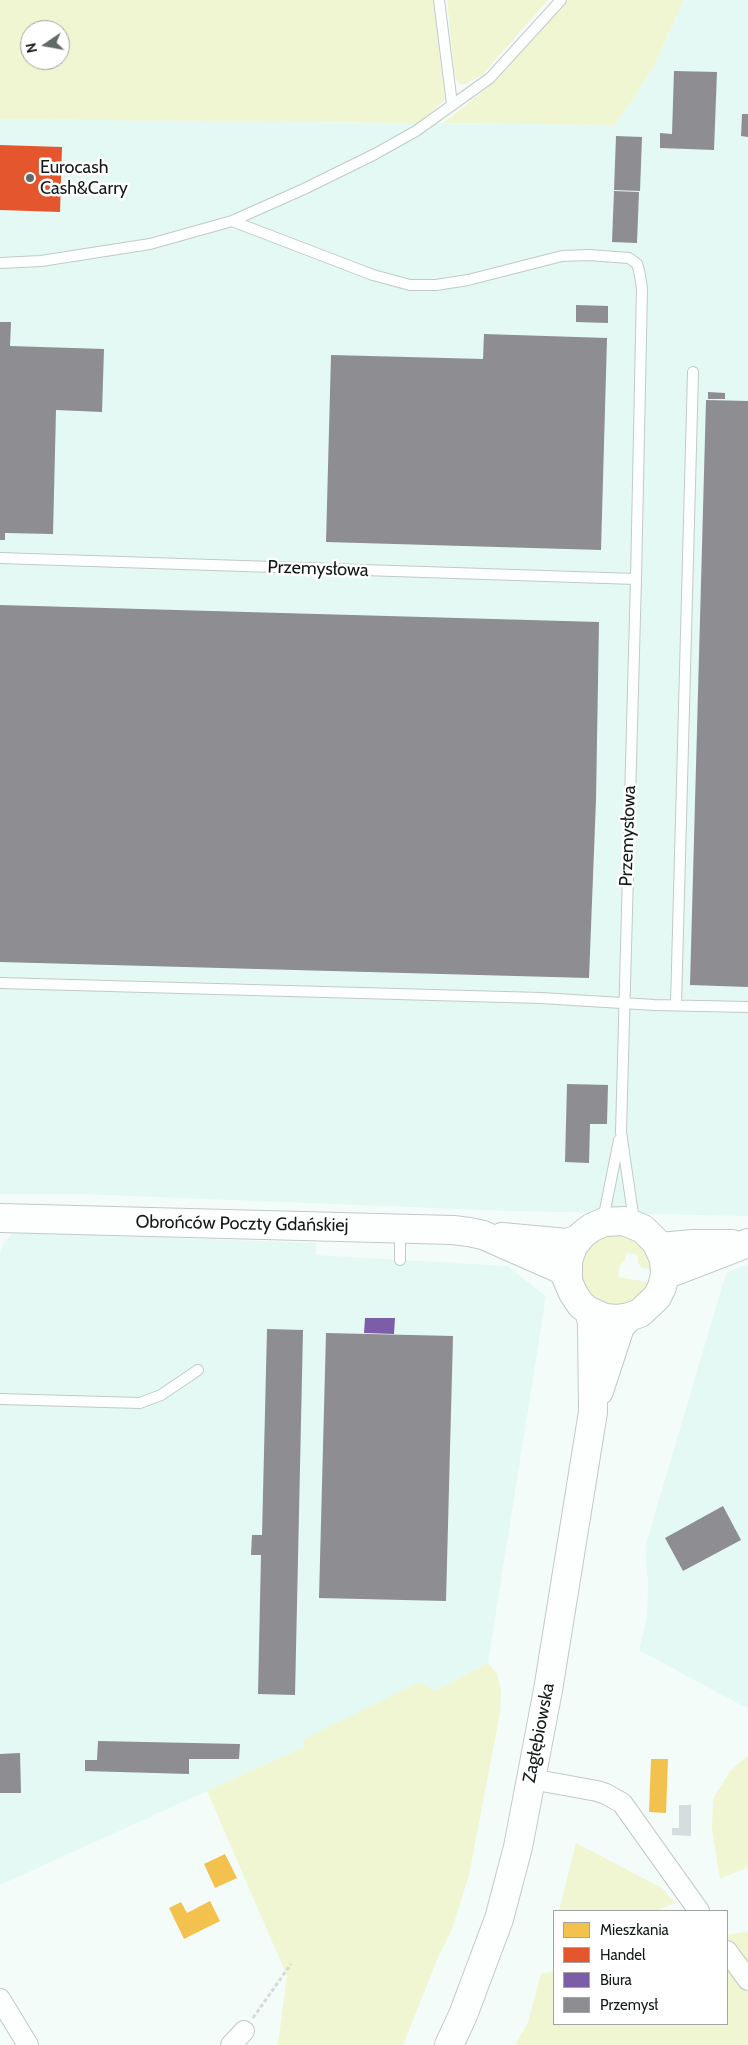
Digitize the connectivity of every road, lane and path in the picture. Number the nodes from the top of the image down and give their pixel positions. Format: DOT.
graph roads {
  1 [pos="439,0"];
  2 [pos="560,0"];
  3 [pos="452,104"];
  4 [pos="232,221"];
  5 [pos="0,264"];
  6 [pos="693,372"];
  7 [pos="0,558"];
  8 [pos="636,579"];
  9 [pos="0,983"];
  10 [pos="623,1002"];
  11 [pos="676,1006"];
  12 [pos="748,1007"];
  13 [pos="620,1132"];
  14 [pos="0,1218"];
  15 [pos="637,1226"];
  16 [pos="400,1228"];
  17 [pos="587,1232"];
  18 [pos="483,1235"];
  19 [pos="747,1243"];
  20 [pos="660,1248"];
  21 [pos="400,1260"];
  22 [pos="664,1275"];
  23 [pos="568,1280"];
  24 [pos="589,1311"];
  25 [pos="629,1317"];
  26 [pos="198,1370"];
  27 [pos="0,1398"];
  28 [pos="593,1412"];
  29 [pos="531,1779"];
  30 [pos="698,1910"];
  31 [pos="728,1951"];
  32 [pos="291,1964"];
  33 [pos="748,1980"];
  34 [pos="0,1999"];
  35 [pos="237,2038"];
  36 [pos="28,2045"];
  37 [pos="449,2045"];
  1 -- 3 [label="lane"];
  2 -- 3 [label="lane"];
  3 -- 4 [label="lane"];
  4 -- 5 [label="lane"];
  4 -- 8 [label="lane, Przemysłowa"];
  6 -- 11 [label="lane"];
  7 -- 8 [label="lane, Przemysłowa"];
  8 -- 10 [label="lane, Przemysłowa"];
  9 -- 10 [label="lane"];
  10 -- 11 [label="lane"];
  10 -- 13 [label="lane, Przemysłowa"];
  11 -- 12 [label="lane"];
  13 -- 15 [label="lane"];
  13 -- 17 [label="lane"];
  14 -- 16 [label="main road, Obrońców Poczty Gdańskiej"];
  15 -- 17 [label="main road"];
  15 -- 20 [label="main road"];
  16 -- 18 [label="main road, Obrońców Poczty Gdańskiej"];
  16 -- 21 [label="lane"];
  17 -- 18 [label="main road, Obrońców Poczty Gdańskiej"];
  17 -- 23 [label="main road"];
  18 -- 23 [label="main road, Obrońców Poczty Gdańskiej"];
  19 -- 20 [label="main road"];
  19 -- 22 [label="main road"];
  20 -- 22 [label="main road"];
  22 -- 25 [label="main road"];
  23 -- 24 [label="main road"];
  24 -- 25 [label="main road"];
  24 -- 28 [label="main road, Zagłębiowska"];
  25 -- 28 [label="main road, Zagłębiowska"];
  26 -- 27 [label="lane"];
  28 -- 29 [label="main road, Zagłębiowska"];
  29 -- 30 [label="street"];
  29 -- 37 [label="main road, Zagłębiowska"];
  31 -- 33 [label="street"];
  32 -- 35 [label="path"];
  34 -- 36 [label="street"];
}
